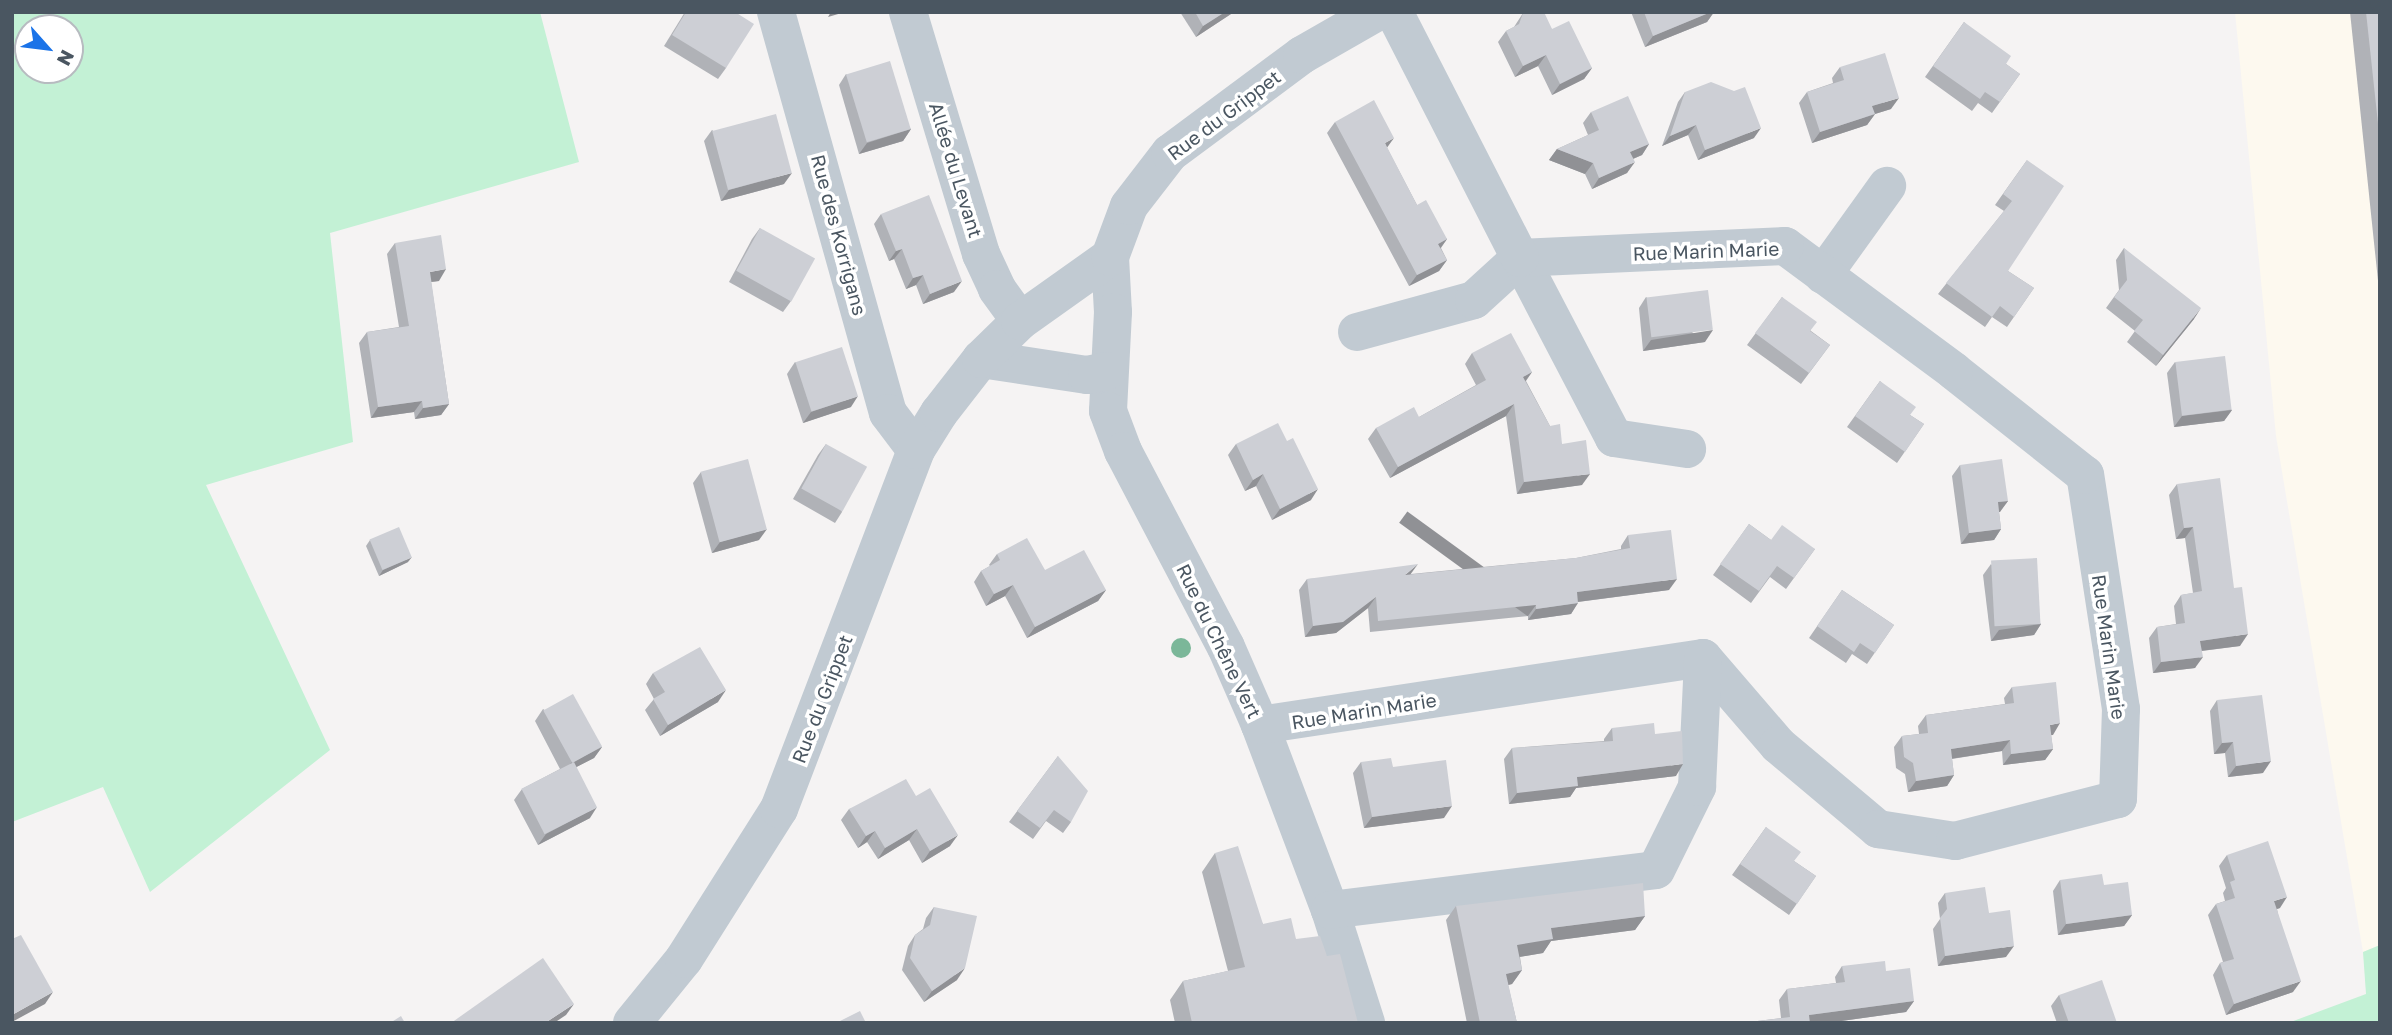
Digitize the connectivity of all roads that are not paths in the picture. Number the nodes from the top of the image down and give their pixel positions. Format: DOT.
graph roads {
  1 [pos="776,12"];
  2 [pos="908,12"];
  3 [pos="1377,12"];
  4 [pos="1394,12"];
  5 [pos="1887,186"];
  6 [pos="1110,257"];
  7 [pos="1520,258"];
  8 [pos="1823,275"];
  9 [pos="1020,321"];
  10 [pos="1357,332"];
  11 [pos="981,359"];
  12 [pos="1108,371"];
  13 [pos="1687,449"];
  14 [pos="916,450"];
  15 [pos="1703,658"];
  16 [pos="1259,725"];
  17 [pos="1330,910"];
  18 [pos="632,1023"];
  19 [pos="1366,1023"];
  1 -- 14 [label="street, Rue des Korrigans"];
  2 -- 9 [label="street, Allée du Levant"];
  3 -- 6 [label="street, Rue du Grippet"];
  4 -- 7 [label="street"];
  5 -- 8 [label="street"];
  6 -- 9 [label="street, Rue du Grippet"];
  6 -- 12 [label="street, Rue du Chêne Vert"];
  7 -- 8 [label="street, Rue Marin Marie"];
  7 -- 10 [label="street"];
  7 -- 13 [label="street"];
  8 -- 15 [label="street, Rue Marin Marie"];
  9 -- 11 [label="street, Rue du Grippet"];
  11 -- 12 [label="street"];
  11 -- 14 [label="street, Rue du Grippet"];
  12 -- 16 [label="street, Rue du Chêne Vert"];
  14 -- 18 [label="street, Rue du Grippet"];
  15 -- 16 [label="street, Rue Marin Marie"];
  15 -- 17 [label="street"];
  16 -- 17 [label="street, Rue du Chêne Vert"];
  17 -- 19 [label="street, Rue du Chêne Vert"];
}
